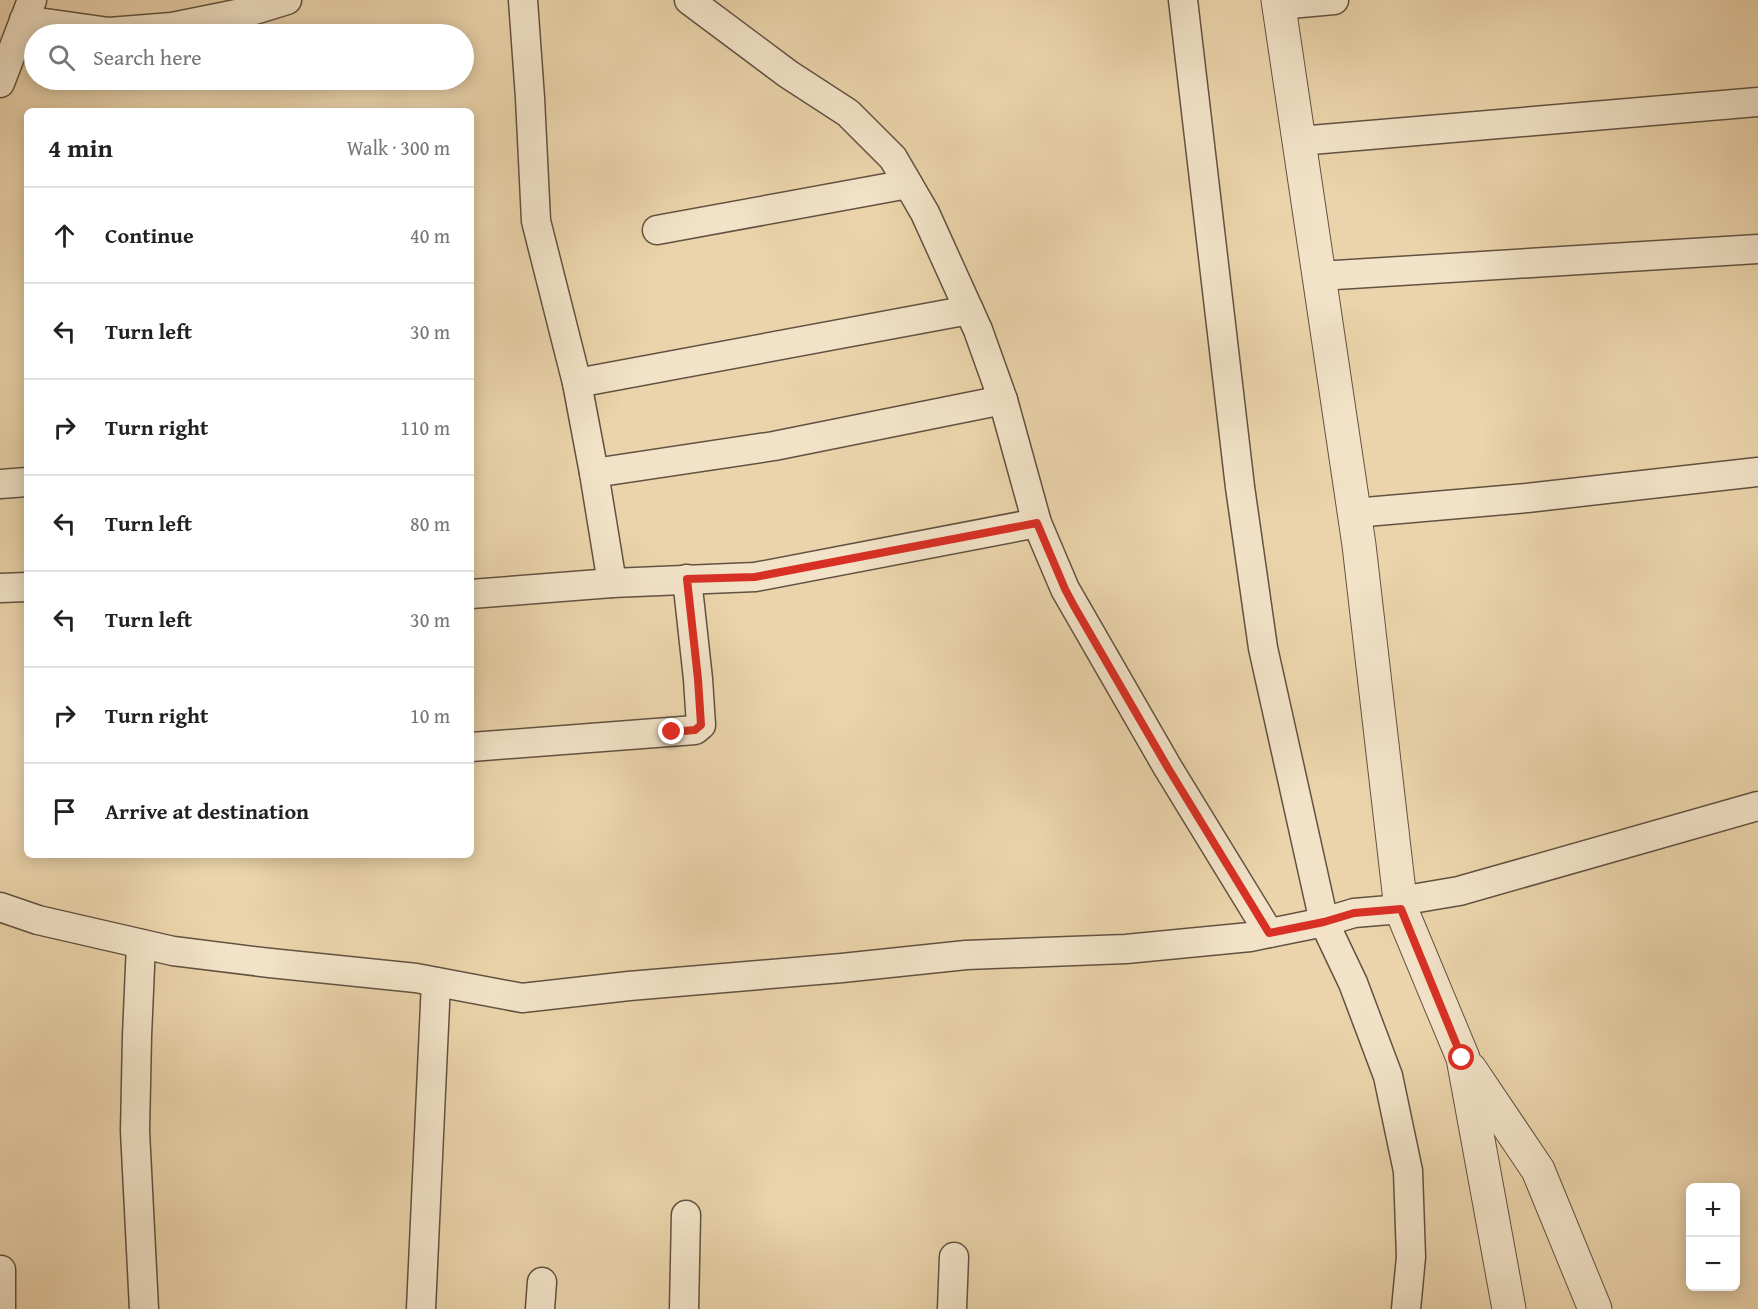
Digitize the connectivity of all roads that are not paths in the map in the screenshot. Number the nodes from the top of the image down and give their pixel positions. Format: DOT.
graph roads {
  1 [pos="287,0"];
  2 [pos="523,0"];
  3 [pos="689,0"];
  4 [pos="1183,0"];
  5 [pos="1334,0"];
  6 [pos="1278,3"];
  7 [pos="28,10"];
  8 [pos="80,24"];
  9 [pos="187,24"];
  10 [pos="0,83"];
  11 [pos="1758,102"];
  12 [pos="1299,141"];
  13 [pos="908,183"];
  14 [pos="657,230"];
  15 [pos="1758,249"];
  16 [pos="1319,276"];
  17 [pos="969,310"];
  18 [pos="577,383"];
  19 [pos="1003,400"];
  20 [pos="1758,472"];
  21 [pos="594,473"];
  22 [pos="24,482"];
  23 [pos="0,484"];
  24 [pos="1354,513"];
  25 [pos="1037,523"];
  26 [pos="687,579"];
  27 [pos="612,583"];
  28 [pos="24,587"];
  29 [pos="0,588"];
  30 [pos="474,594"];
  31 [pos="474,747"];
  32 [pos="1758,806"];
  33 [pos="1401,905"];
  34 [pos="0,907"];
  35 [pos="1324,922"];
  36 [pos="1269,933"];
  37 [pos="141,944"];
  38 [pos="435,982"];
  39 [pos="1462,1058"];
  40 [pos="686,1215"];
  41 [pos="954,1257"];
  42 [pos="2,1270"];
  43 [pos="1,1309"];
  44 [pos="144,1309"];
  45 [pos="421,1309"];
  46 [pos="684,1309"];
  47 [pos="952,1309"];
  48 [pos="1406,1309"];
  49 [pos="1509,1309"];
  50 [pos="1595,1309"];
  1 -- 9 [label="street"];
  2 -- 18 [label="street"];
  3 -- 13 [label="street"];
  4 -- 35 [label="street"];
  5 -- 6 [label="street"];
  6 -- 12 [label="street"];
  7 -- 8 [label="street"];
  7 -- 10 [label="street"];
  11 -- 12 [label="street"];
  12 -- 16 [label="street"];
  13 -- 14 [label="street"];
  13 -- 17 [label="street"];
  15 -- 16 [label="street"];
  16 -- 24 [label="street"];
  17 -- 18 [label="street"];
  17 -- 19 [label="street"];
  18 -- 21 [label="street"];
  19 -- 21 [label="street"];
  19 -- 25 [label="street"];
  20 -- 24 [label="street"];
  21 -- 27 [label="street"];
  22 -- 23 [label="street"];
  24 -- 33 [label="street"];
  25 -- 26 [label="street"];
  25 -- 36 [label="street"];
  26 -- 27 [label="street"];
  26 -- 31 [label="street"];
  27 -- 30 [label="street"];
  28 -- 29 [label="street"];
  32 -- 33 [label="street"];
  33 -- 35 [label="street"];
  33 -- 39 [label="street"];
  34 -- 37 [label="street"];
  35 -- 36 [label="street"];
  35 -- 48 [label="street"];
  36 -- 38 [label="street"];
  37 -- 38 [label="street"];
  37 -- 44 [label="street"];
  38 -- 45 [label="street"];
  39 -- 49 [label="street"];
  39 -- 50 [label="street"];
  40 -- 46 [label="street"];
  41 -- 47 [label="street"];
  42 -- 43 [label="street"];
}
